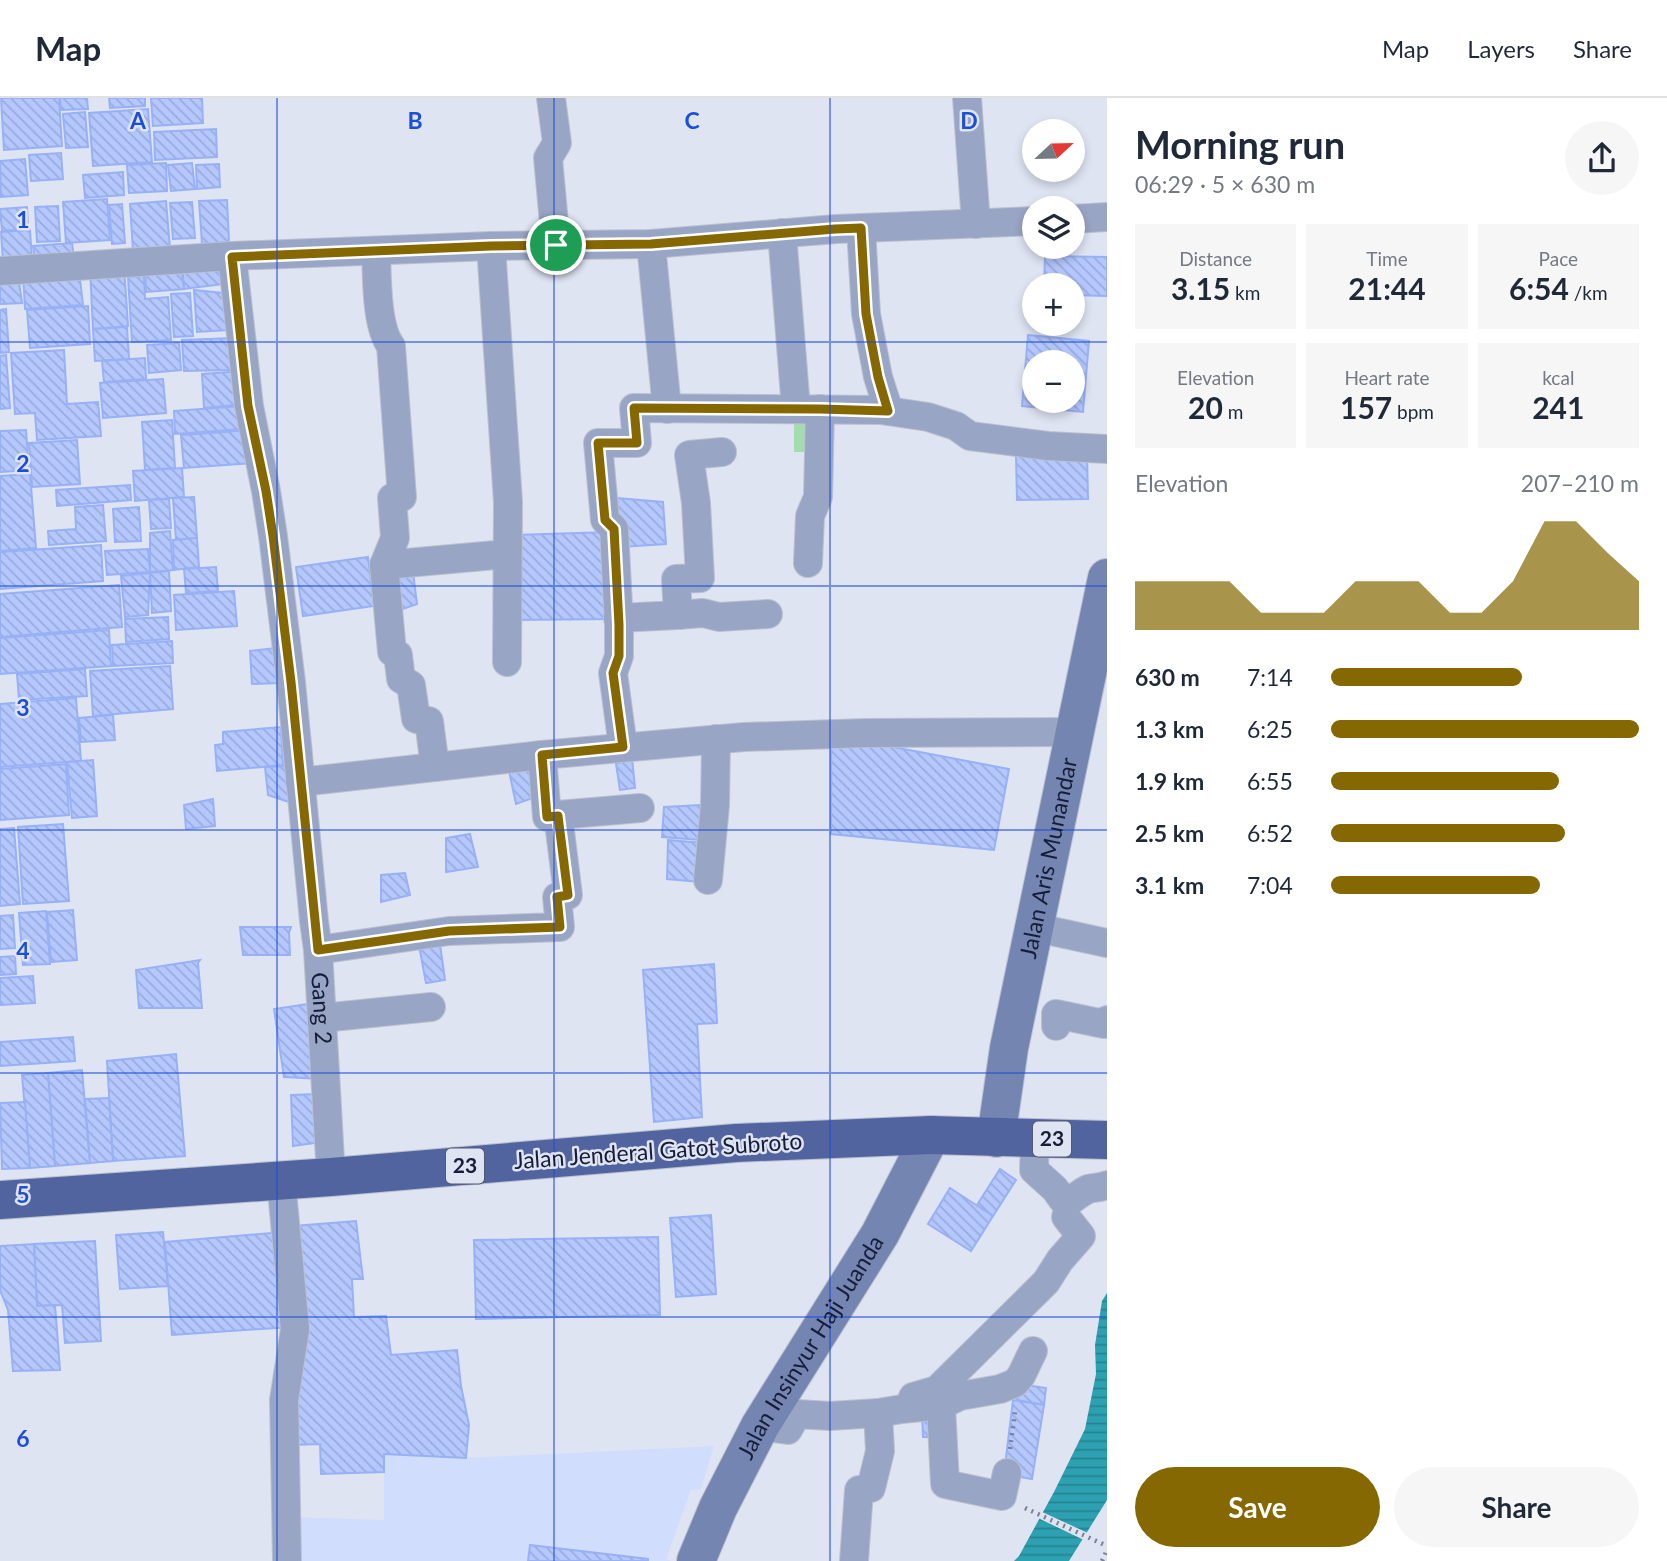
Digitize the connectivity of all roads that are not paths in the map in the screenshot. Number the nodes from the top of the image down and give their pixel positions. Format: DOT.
graph roads {
  1 [pos="551,98"];
  2 [pos="967,98"];
  3 [pos="1107,217"];
  4 [pos="1085,218"];
  5 [pos="1022,222"];
  6 [pos="976,224"];
  7 [pos="861,228"];
  8 [pos="782,233"];
  9 [pos="651,244"];
  10 [pos="556,245"];
  11 [pos="491,246"];
  12 [pos="376,251"];
  13 [pos="232,257"];
  14 [pos="0,271"];
  15 [pos="667,409"];
  16 [pos="808,409"];
  17 [pos="888,411"];
  18 [pos="1107,449"];
  19 [pos="722,452"];
  20 [pos="507,554"];
  21 [pos="808,563"];
  22 [pos="384,565"];
  23 [pos="1107,578"];
  24 [pos="768,614"];
  25 [pos="678,615"];
  26 [pos="618,618"];
  27 [pos="507,662"];
  28 [pos="1074,732"];
  29 [pos="716,739"];
  30 [pos="623,747"];
  31 [pos="542,755"];
  32 [pos="435,766"];
  33 [pos="300,782"];
  34 [pos="640,808"];
  35 [pos="558,816"];
  36 [pos="708,880"];
  37 [pos="1034,927"];
  38 [pos="1107,943"];
  39 [pos="318,950"];
  40 [pos="431,1007"];
  41 [pos="322,1018"];
  42 [pos="1107,1020"];
  43 [pos="1056,1026"];
  44 [pos="931,1135"];
  45 [pos="996,1138"];
  46 [pos="1035,1139"];
  47 [pos="1107,1140"];
  48 [pos="331,1177"];
  49 [pos="281,1180"];
  50 [pos="1107,1185"];
  51 [pos="0,1200"];
  52 [pos="1065,1207"];
  53 [pos="1032,1351"];
  54 [pos="941,1405"];
  55 [pos="890,1411"];
  56 [pos="760,1426"];
  57 [pos="1007,1473"];
  58 [pos="287,1561"];
  59 [pos="696,1561"];
  60 [pos="854,1561"];
  1 -- 10 [label="street"];
  2 -- 6 [label="street"];
  3 -- 4 [label="street"];
  5 -- 6 [label="street"];
  6 -- 7 [label="street"];
  7 -- 8 [label="street"];
  7 -- 17 [label="street"];
  8 -- 9 [label="street"];
  8 -- 16 [label="street"];
  9 -- 10 [label="street"];
  9 -- 15 [label="street"];
  10 -- 11 [label="street"];
  11 -- 12 [label="street"];
  11 -- 20 [label="street"];
  12 -- 13 [label="street"];
  12 -- 22 [label="street"];
  13 -- 14 [label="street"];
  13 -- 33 [label="street, Gang 2"];
  15 -- 16 [label="street"];
  15 -- 26 [label="street"];
  16 -- 17 [label="street"];
  16 -- 21 [label="street"];
  17 -- 18 [label="street"];
  19 -- 25 [label="street"];
  20 -- 22 [label="street"];
  20 -- 27 [label="street"];
  22 -- 32 [label="street"];
  23 -- 28 [label="main road, Jalan Aris Munandar"];
  24 -- 25 [label="street"];
  25 -- 26 [label="street"];
  26 -- 30 [label="street"];
  28 -- 29 [label="street"];
  28 -- 37 [label="main road, Jalan Aris Munandar"];
  29 -- 30 [label="street"];
  29 -- 36 [label="street"];
  30 -- 31 [label="street"];
  31 -- 32 [label="street"];
  31 -- 35 [label="street"];
  32 -- 33 [label="street"];
  33 -- 39 [label="street, Gang 2"];
  34 -- 35 [label="street"];
  35 -- 39 [label="street"];
  37 -- 38 [label="street"];
  37 -- 45 [label="main road, Jalan Aris Munandar"];
  39 -- 41 [label="street, Gang 2"];
  40 -- 41 [label="street"];
  41 -- 48 [label="street, Gang 2"];
  42 -- 43 [label="street"];
  44 -- 45 [label="highway, Jalan Jenderal Gatot Subroto / 23"];
  44 -- 48 [label="highway, Jalan Jenderal Gatot Subroto / 23"];
  44 -- 56 [label="main road, Jalan Insinyur Haji Juanda"];
  45 -- 46 [label="highway, Jalan Jenderal Gatot Subroto / 23"];
  46 -- 47 [label="highway, Jalan Jenderal Gatot Subroto / 23"];
  46 -- 52 [label="street"];
  48 -- 49 [label="highway, Jalan Jenderal Gatot Subroto / 23"];
  49 -- 51 [label="highway, Jalan Jenderal Gatot Subroto / 23"];
  49 -- 58 [label="street"];
  50 -- 52 [label="street"];
  52 -- 55 [label="street"];
  53 -- 54 [label="street"];
  54 -- 55 [label="street"];
  54 -- 57 [label="street"];
  55 -- 56 [label="street"];
  55 -- 60 [label="street"];
  56 -- 59 [label="main road, Jalan Insinyur Haji Juanda"];
}
